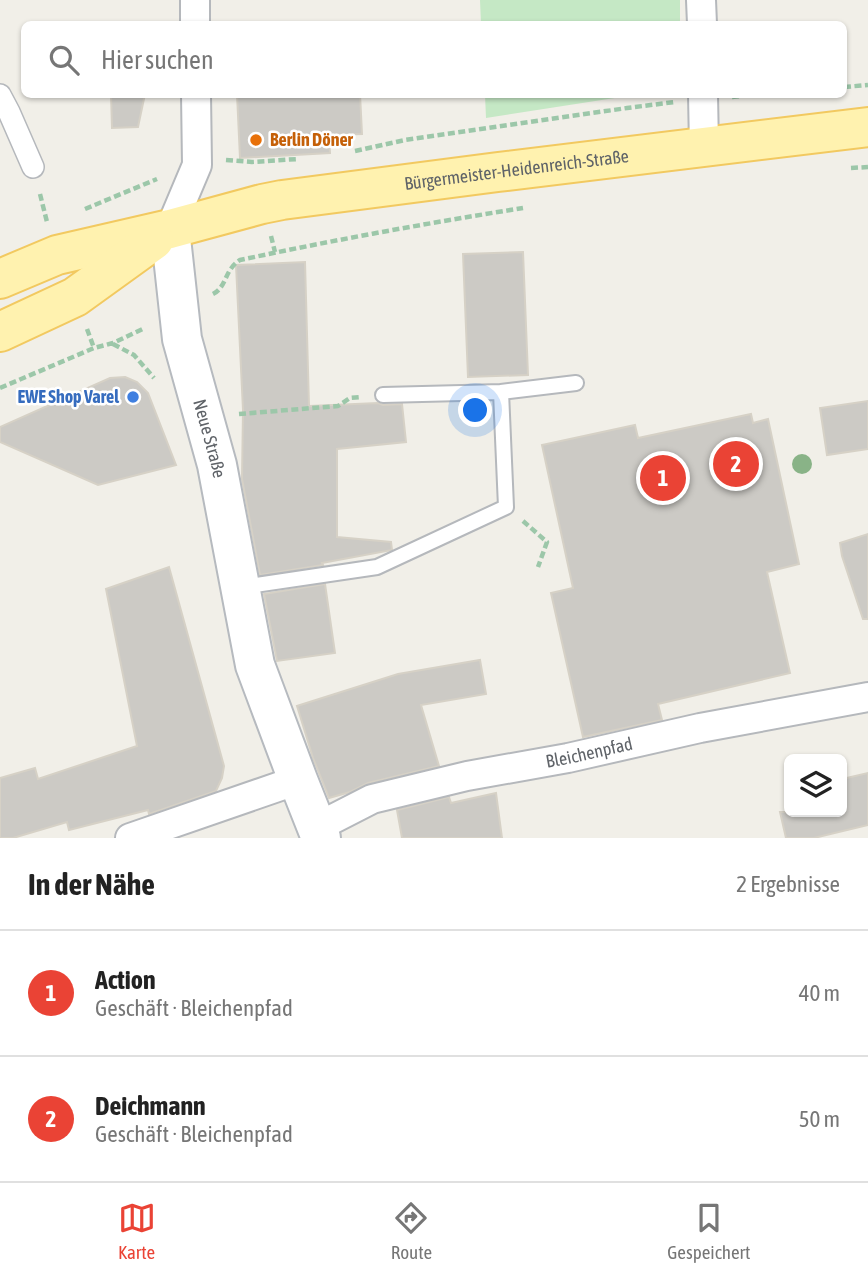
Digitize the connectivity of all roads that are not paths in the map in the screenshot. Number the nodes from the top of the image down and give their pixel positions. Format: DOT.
graph roads {
  1 [pos="195,0"];
  2 [pos="701,0"];
  3 [pos="195,21"];
  4 [pos="702,21"];
  5 [pos="0,95"];
  6 [pos="196,98"];
  7 [pos="703,98"];
  8 [pos="868,127"];
  9 [pos="704,147"];
  10 [pos="33,167"];
  11 [pos="170,229"];
  12 [pos="0,279"];
  13 [pos="0,332"];
  14 [pos="576,383"];
  15 [pos="501,392"];
  16 [pos="383,395"];
  17 [pos="240,587"];
  18 [pos="868,697"];
  19 [pos="298,780"];
  20 [pos="318,832"];
  21 [pos="130,838"];
  1 -- 3 [label="street"];
  2 -- 4 [label="street"];
  5 -- 10 [label="street"];
  6 -- 11 [label="street, Neue Straße"];
  7 -- 9 [label="street"];
  8 -- 9 [label="main road, Bürgermeister-Heidenreich-Straße"];
  9 -- 11 [label="main road, Bürgermeister-Heidenreich-Straße"];
  11 -- 12 [label="main road, Bürgermeister-Heidenreich-Straße"];
  11 -- 13 [label="main road, Bürgermeister-Heidenreich-Straße"];
  11 -- 17 [label="main road, Neue Straße"];
  14 -- 15 [label="lane"];
  15 -- 16 [label="lane"];
  15 -- 17 [label="lane"];
  17 -- 19 [label="main road, Neue Straße"];
  18 -- 20 [label="street, Bleichenpfad"];
  19 -- 20 [label="main road, Neue Straße"];
  19 -- 21 [label="street"];
}
